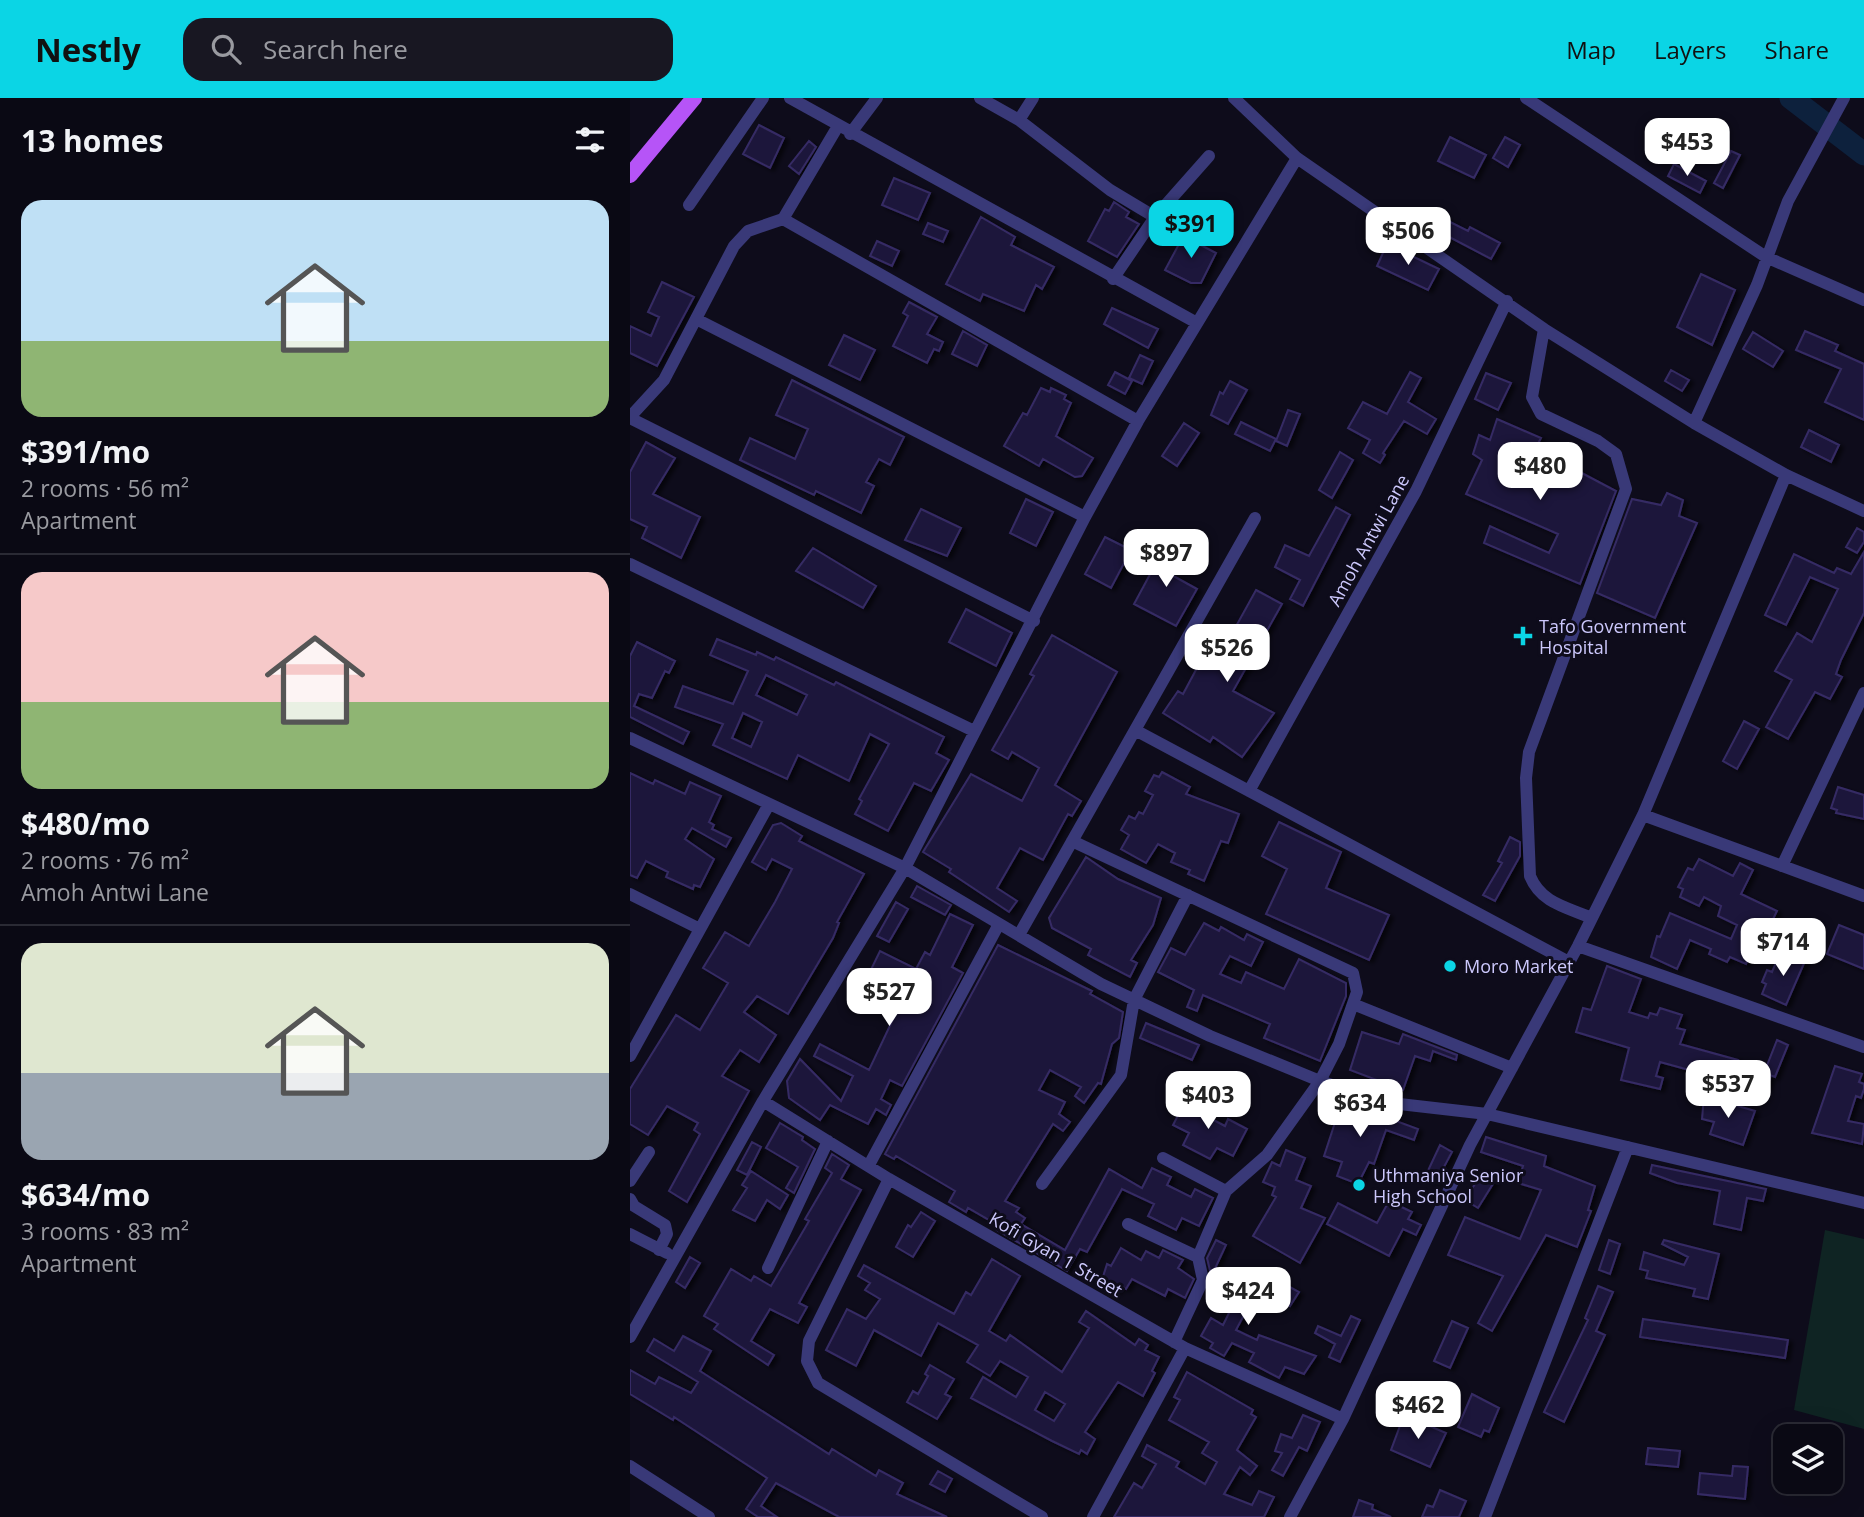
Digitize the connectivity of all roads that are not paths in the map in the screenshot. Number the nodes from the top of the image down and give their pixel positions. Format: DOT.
graph roads {
  1 [pos="694,98"];
  2 [pos="763,98"];
  3 [pos="790,98"];
  4 [pos="877,98"];
  5 [pos="980,98"];
  6 [pos="1034,98"];
  7 [pos="1234,98"];
  8 [pos="1526,98"];
  9 [pos="1844,98"];
  10 [pos="1019,120"];
  11 [pos="838,127"];
  12 [pos="850,134"];
  13 [pos="1209,156"];
  14 [pos="1297,158"];
  15 [pos="631,172"];
  16 [pos="689,205"];
  17 [pos="1155,218"];
  18 [pos="783,219"];
  19 [pos="1766,257"];
  20 [pos="1113,279"];
  21 [pos="1864,300"];
  22 [pos="1507,301"];
  23 [pos="698,320"];
  24 [pos="1197,323"];
  25 [pos="1544,329"];
  26 [pos="630,418"];
  27 [pos="1138,421"];
  28 [pos="1694,423"];
  29 [pos="1786,475"];
  30 [pos="1864,511"];
  31 [pos="1085,517"];
  32 [pos="1255,518"];
  33 [pos="630,564"];
  34 [pos="1034,621"];
  35 [pos="1864,693"];
  36 [pos="1135,730"];
  37 [pos="974,731"];
  38 [pos="630,738"];
  39 [pos="1249,791"];
  40 [pos="768,806"];
  41 [pos="1643,815"];
  42 [pos="1072,841"];
  43 [pos="1782,866"];
  44 [pos="905,868"];
  45 [pos="630,894"];
  46 [pos="1188,895"];
  47 [pos="1864,896"];
  48 [pos="1592,918"];
  49 [pos="999,924"];
  50 [pos="700,929"];
  51 [pos="1018,935"];
  52 [pos="1577,946"];
  53 [pos="1569,962"];
  54 [pos="1134,1000"];
  55 [pos="1353,1004"];
  56 [pos="1864,1047"];
  57 [pos="630,1056"];
  58 [pos="1512,1068"];
  59 [pos="1320,1081"];
  60 [pos="763,1101"];
  61 [pos="1488,1114"];
  62 [pos="828,1141"];
  63 [pos="1628,1147"];
  64 [pos="649,1152"];
  65 [pos="1163,1158"];
  66 [pos="869,1165"];
  67 [pos="889,1179"];
  68 [pos="630,1181"];
  69 [pos="1042,1184"];
  70 [pos="1226,1191"];
  71 [pos="630,1199"];
  72 [pos="1864,1203"];
  73 [pos="1128,1224"];
  74 [pos="630,1234"];
  75 [pos="659,1250"];
  76 [pos="674,1255"];
  77 [pos="1198,1257"];
  78 [pos="768,1268"];
  79 [pos="630,1337"];
  80 [pos="1179,1345"];
  81 [pos="1343,1419"];
  82 [pos="630,1466"];
  83 [pos="709,1517"];
  84 [pos="1042,1517"];
  85 [pos="1093,1517"];
  86 [pos="1290,1517"];
  87 [pos="1485,1517"];
  1 -- 15 [label="main road"];
  2 -- 16 [label="street"];
  3 -- 11 [label="street"];
  4 -- 12 [label="street"];
  5 -- 10 [label="street"];
  6 -- 10 [label="street"];
  7 -- 14 [label="street"];
  8 -- 19 [label="street"];
  9 -- 19 [label="street"];
  10 -- 17 [label="street"];
  11 -- 12 [label="street"];
  11 -- 18 [label="street"];
  12 -- 20 [label="street"];
  13 -- 17 [label="street"];
  14 -- 22 [label="street"];
  14 -- 24 [label="street"];
  17 -- 20 [label="street"];
  18 -- 23 [label="street"];
  18 -- 27 [label="street"];
  19 -- 21 [label="street"];
  19 -- 28 [label="street"];
  20 -- 24 [label="street"];
  22 -- 25 [label="street"];
  22 -- 39 [label="street, Amoh Antwi Lane"];
  23 -- 26 [label="street"];
  23 -- 31 [label="street"];
  24 -- 27 [label="street"];
  25 -- 28 [label="street"];
  25 -- 48 [label="street"];
  26 -- 34 [label="street"];
  27 -- 31 [label="street"];
  28 -- 29 [label="street"];
  29 -- 30 [label="street"];
  29 -- 41 [label="street"];
  31 -- 34 [label="street"];
  32 -- 36 [label="street"];
  33 -- 37 [label="street"];
  34 -- 37 [label="street"];
  35 -- 43 [label="street"];
  36 -- 39 [label="street"];
  36 -- 42 [label="street"];
  37 -- 44 [label="street"];
  38 -- 40 [label="street"];
  39 -- 53 [label="street"];
  40 -- 44 [label="street"];
  40 -- 50 [label="street"];
  41 -- 43 [label="street"];
  41 -- 48 [label="street"];
  42 -- 46 [label="street"];
  42 -- 51 [label="street"];
  43 -- 47 [label="street"];
  44 -- 49 [label="street"];
  44 -- 60 [label="street"];
  45 -- 50 [label="street"];
  46 -- 54 [label="street"];
  46 -- 55 [label="street"];
  48 -- 52 [label="street"];
  49 -- 51 [label="street"];
  49 -- 66 [label="street"];
  50 -- 57 [label="street"];
  51 -- 54 [label="street"];
  52 -- 53 [label="street"];
  52 -- 56 [label="street"];
  53 -- 58 [label="street"];
  54 -- 59 [label="street"];
  54 -- 69 [label="street"];
  55 -- 58 [label="street"];
  55 -- 59 [label="street"];
  58 -- 61 [label="street"];
  59 -- 61 [label="street"];
  59 -- 70 [label="street"];
  60 -- 62 [label="street, Kofi Gyan 1 Street"];
  60 -- 76 [label="street"];
  61 -- 63 [label="street"];
  61 -- 81 [label="street"];
  62 -- 66 [label="street, Kofi Gyan 1 Street"];
  62 -- 78 [label="street"];
  63 -- 72 [label="street"];
  63 -- 87 [label="street"];
  64 -- 68 [label="street"];
  65 -- 70 [label="street"];
  66 -- 67 [label="street, Kofi Gyan 1 Street"];
  67 -- 80 [label="street, Kofi Gyan 1 Street"];
  67 -- 84 [label="street"];
  70 -- 77 [label="street"];
  71 -- 75 [label="street"];
  73 -- 77 [label="street"];
  74 -- 75 [label="street"];
  75 -- 76 [label="street"];
  76 -- 79 [label="street"];
  77 -- 80 [label="street"];
  80 -- 81 [label="street, Kofi Gyan 1 Street"];
  80 -- 85 [label="street"];
  81 -- 86 [label="street"];
  82 -- 83 [label="street"];
}
